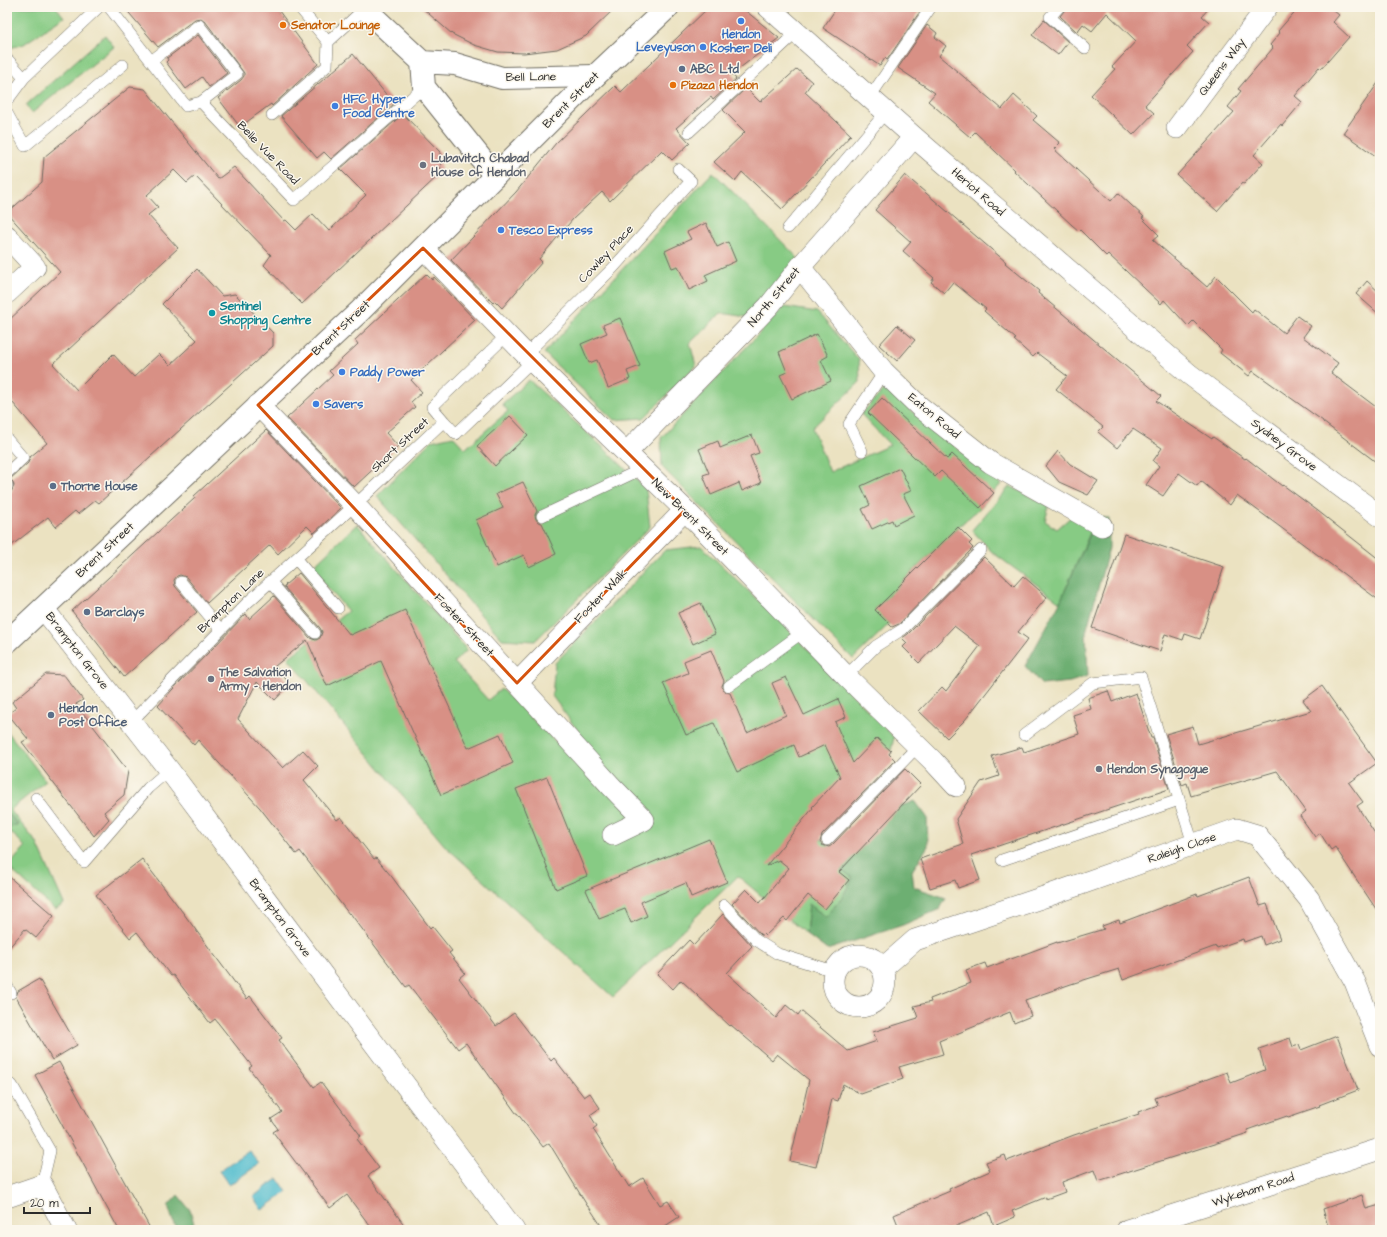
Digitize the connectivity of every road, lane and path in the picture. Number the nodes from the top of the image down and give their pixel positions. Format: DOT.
graph roads {
  1 [pos="99,7"];
  2 [pos="109,7"];
  3 [pos="299,7"];
  4 [pos="668,7"];
  5 [pos="768,7"];
  6 [pos="931,7"];
  7 [pos="1059,7"];
  8 [pos="1267,7"];
  9 [pos="363,8"];
  10 [pos="797,32"];
  11 [pos="328,42"];
  12 [pos="1085,48"];
  13 [pos="151,61"];
  14 [pos="7,62"];
  15 [pos="422,62"];
  16 [pos="123,65"];
  17 [pos="595,76"];
  18 [pos="24,78"];
  19 [pos="424,87"];
  20 [pos="870,98"];
  21 [pos="7,101"];
  22 [pos="201,102"];
  23 [pos="886,112"];
  24 [pos="7,113"];
  25 [pos="272,115"];
  26 [pos="1178,128"];
  27 [pos="689,132"];
  28 [pos="914,137"];
  29 [pos="678,170"];
  30 [pos="495,176"];
  31 [pos="788,228"];
  32 [pos="7,236"];
  33 [pos="423,248"];
  34 [pos="800,267"];
  35 [pos="7,293"];
  36 [pos="507,335"];
  37 [pos="529,357"];
  38 [pos="884,372"];
  39 [pos="1189,374"];
  40 [pos="258,405"];
  41 [pos="444,422"];
  42 [pos="7,439"];
  43 [pos="862,451"];
  44 [pos="627,452"];
  45 [pos="642,469"];
  46 [pos="7,473"];
  47 [pos="355,506"];
  48 [pos="685,510"];
  49 [pos="542,516"];
  50 [pos="1380,516"];
  51 [pos="1102,526"];
  52 [pos="981,550"];
  53 [pos="296,559"];
  54 [pos="270,581"];
  55 [pos="181,582"];
  56 [pos="43,608"];
  57 [pos="338,608"];
  58 [pos="220,629"];
  59 [pos="803,632"];
  60 [pos="315,633"];
  61 [pos="7,642"];
  62 [pos="846,676"];
  63 [pos="517,683"];
  64 [pos="729,686"];
  65 [pos="132,721"];
  66 [pos="1024,735"];
  67 [pos="918,746"];
  68 [pos="169,770"];
  69 [pos="956,786"];
  70 [pos="36,798"];
  71 [pos="1179,800"];
  72 [pos="613,835"];
  73 [pos="827,840"];
  74 [pos="1193,844"];
  75 [pos="1002,860"];
  76 [pos="724,905"];
  77 [pos="883,968"];
  78 [pos="834,970"];
  79 [pos="1380,1046"];
  80 [pos="12,1085"];
  81 [pos="1380,1149"];
  82 [pos="42,1185"];
  83 [pos="7,1197"];
  84 [pos="66,1230"];
  85 [pos="514,1230"];
  86 [pos="1127,1230"];
  1 -- 18 [label="lane"];
  2 -- 13 [label="lane"];
  3 -- 11 [label="lane"];
  4 -- 17 [label="main road, Brent Street"];
  5 -- 10 [label="street, Heriot Road"];
  6 -- 20 [label="lane"];
  7 -- 12 [label="lane"];
  8 -- 26 [label="street, Queens Way"];
  9 -- 11 [label="lane"];
  9 -- 15 [label="main road"];
  10 -- 20 [label="street, Heriot Road"];
  10 -- 27 [label="lane"];
  11 -- 25 [label="lane"];
  13 -- 22 [label="lane"];
  13 -- 22 [label="lane"];
  14 -- 18 [label="lane"];
  15 -- 17 [label="main road, Bell Lane"];
  15 -- 19 [label="main road"];
  16 -- 24 [label="lane"];
  17 -- 30 [label="main road, Brent Street"];
  18 -- 21 [label="lane"];
  19 -- 22 [label="lane, Belle Vue Road"];
  19 -- 30 [label="main road"];
  20 -- 23 [label="street, Heriot Road"];
  23 -- 28 [label="street, Heriot Road"];
  23 -- 31 [label="lane"];
  28 -- 34 [label="street, North Street"];
  28 -- 39 [label="street, Heriot Road"];
  29 -- 37 [label="lane, Cowley Place"];
  30 -- 33 [label="main road, Brent Street"];
  32 -- 35 [label="street"];
  33 -- 36 [label="street, New Brent Street"];
  33 -- 40 [label="main road, Brent Street"];
  34 -- 38 [label="street, Eaton Road"];
  34 -- 44 [label="street, North Street"];
  36 -- 37 [label="street, New Brent Street"];
  36 -- 41 [label="lane"];
  37 -- 41 [label="lane, Short Street"];
  37 -- 44 [label="street, New Brent Street"];
  38 -- 43 [label="lane"];
  38 -- 51 [label="street, Eaton Road"];
  39 -- 50 [label="street, Sydney Grove"];
  40 -- 47 [label="street, Foster Street"];
  40 -- 56 [label="main road, Brent Street"];
  41 -- 47 [label="lane, Short Street"];
  42 -- 46 [label="lane"];
  44 -- 45 [label="street, New Brent Street"];
  45 -- 48 [label="street, New Brent Street"];
  45 -- 49 [label="lane"];
  47 -- 53 [label="lane, Brampton Lane"];
  47 -- 63 [label="street, Foster Street"];
  48 -- 59 [label="street, New Brent Street"];
  48 -- 63 [label="street, Foster Walk"];
  52 -- 62 [label="lane"];
  53 -- 54 [label="lane, Brampton Lane"];
  53 -- 57 [label="lane"];
  54 -- 58 [label="lane, Brampton Lane"];
  54 -- 60 [label="lane"];
  55 -- 58 [label="lane"];
  56 -- 61 [label="main road, Brent Street"];
  56 -- 65 [label="street, Brampton Grove"];
  58 -- 65 [label="lane, Brampton Lane"];
  59 -- 62 [label="street, New Brent Street"];
  59 -- 64 [label="lane"];
  62 -- 67 [label="street, New Brent Street"];
  63 -- 72 [label="street, Foster Street"];
  65 -- 68 [label="street, Brampton Grove"];
  66 -- 71 [label="lane"];
  67 -- 69 [label="street, New Brent Street"];
  67 -- 73 [label="lane"];
  68 -- 70 [label="lane"];
  68 -- 85 [label="street, Brampton Grove"];
  71 -- 74 [label="lane"];
  71 -- 75 [label="lane"];
  74 -- 77 [label="street, Raleigh Close"];
  74 -- 79 [label="street, Raleigh Close"];
  76 -- 78 [label="lane"];
  77 -- 78 [label="street"];
  77 -- 78 [label="street"];
  80 -- 82 [label="lane"];
  81 -- 86 [label="street, Wykeham Road"];
  82 -- 83 [label="street"];
  82 -- 84 [label="street"];
}
